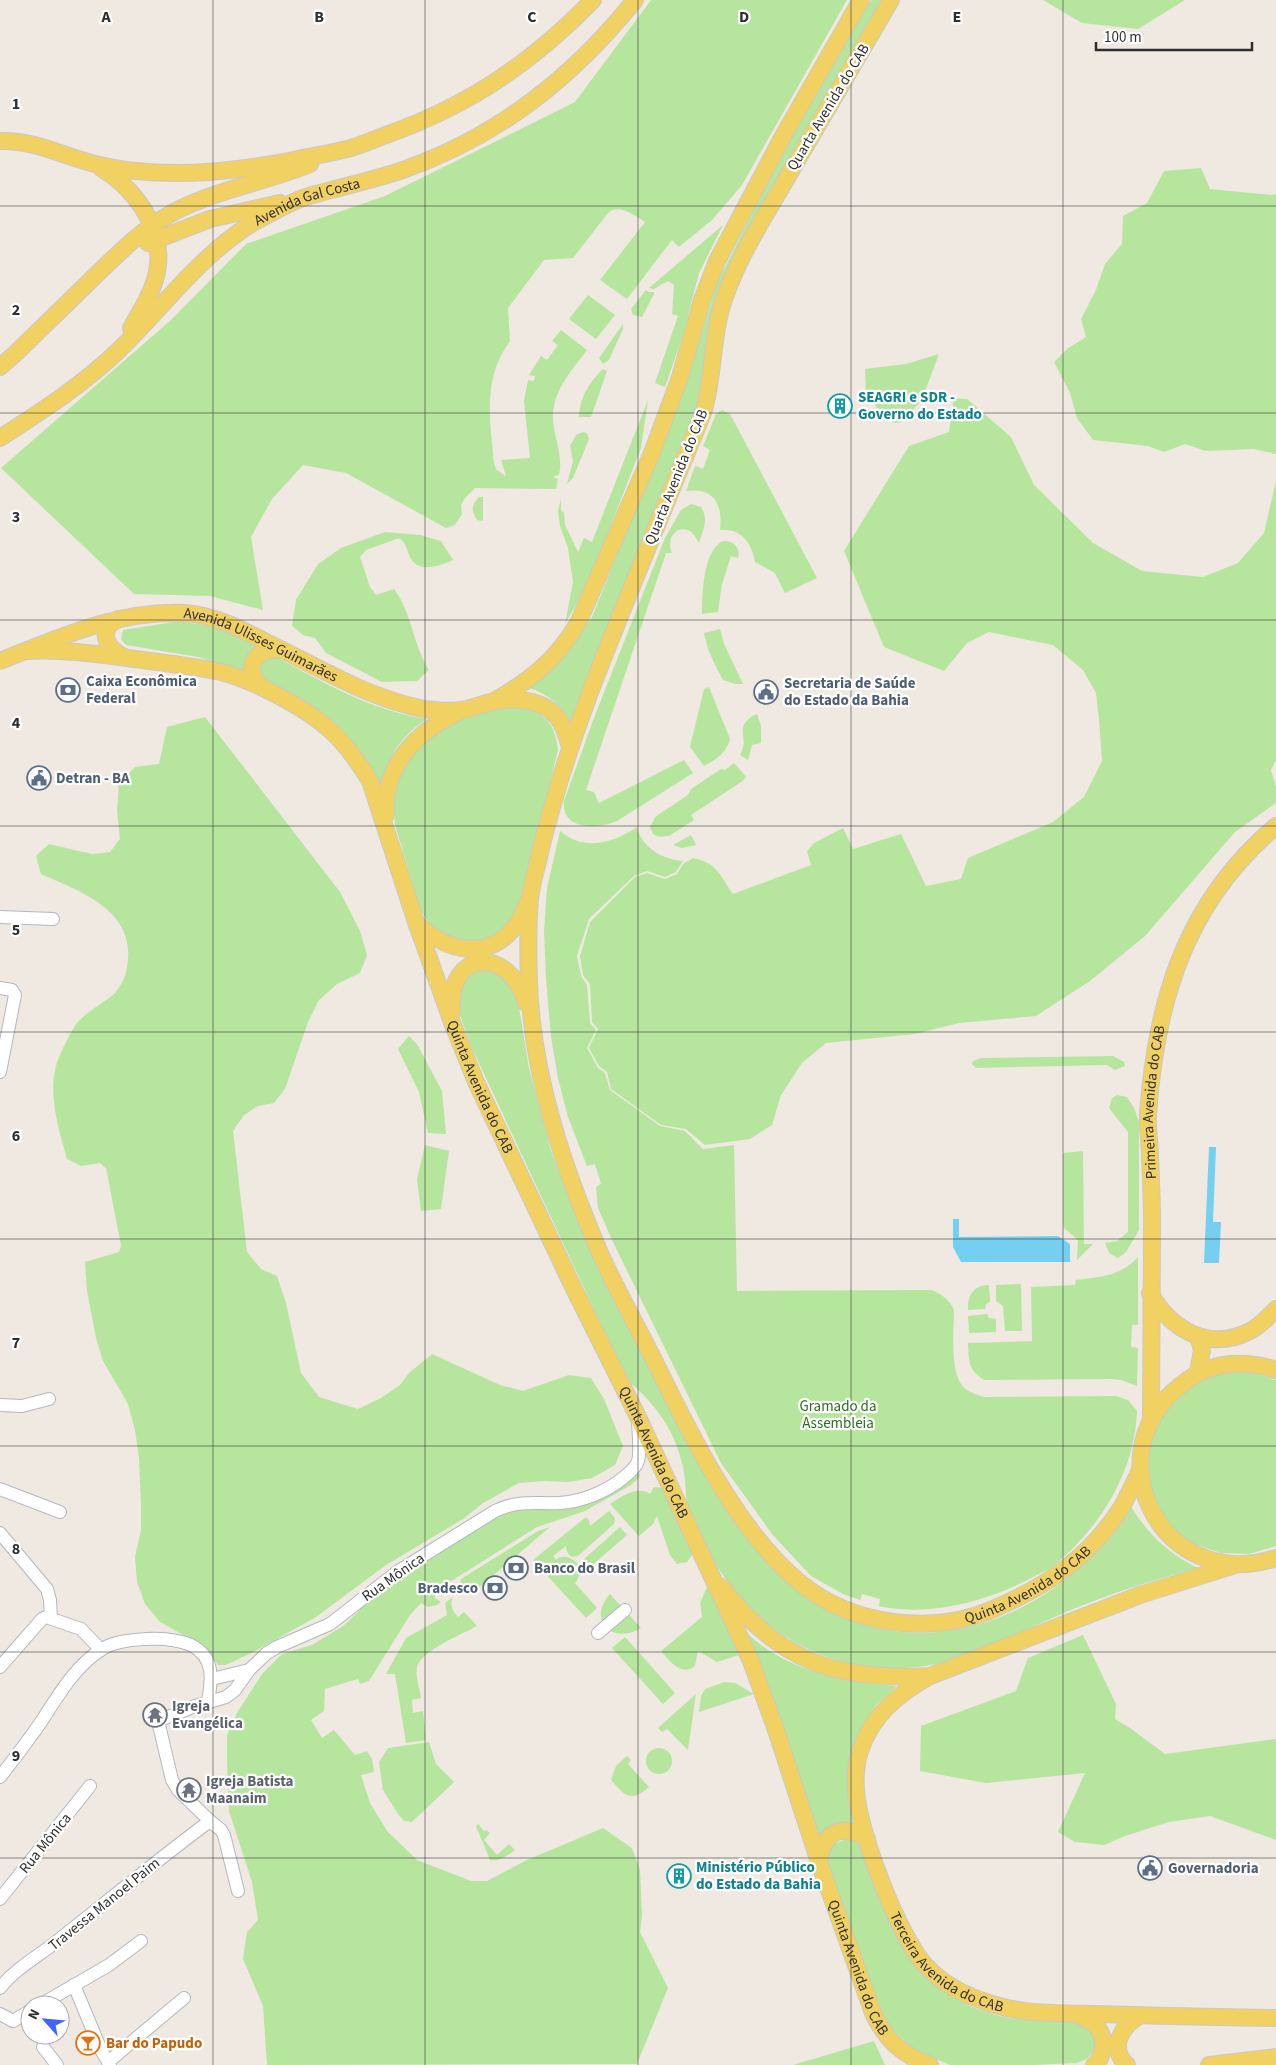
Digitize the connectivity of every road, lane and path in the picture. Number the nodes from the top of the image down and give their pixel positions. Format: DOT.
graph roads {
  1 [pos="593,0"];
  2 [pos="635,0"];
  3 [pos="861,0"];
  4 [pos="891,0"];
  5 [pos="5,139"];
  6 [pos="344,150"];
  7 [pos="95,164"];
  8 [pos="301,198"];
  9 [pos="154,232"];
  10 [pos="119,350"];
  11 [pos="0,367"];
  12 [pos="0,438"];
  13 [pos="125,617"];
  14 [pos="284,650"];
  15 [pos="26,651"];
  16 [pos="126,658"];
  17 [pos="0,661"];
  18 [pos="261,686"];
  19 [pos="494,701"];
  20 [pos="467,709"];
  21 [pos="570,746"];
  22 [pos="1276,826"];
  23 [pos="386,827"];
  24 [pos="531,894"];
  25 [pos="0,917"];
  26 [pos="53,918"];
  27 [pos="416,922"];
  28 [pos="0,988"];
  29 [pos="532,1019"];
  30 [pos="453,1025"];
  31 [pos="0,1072"];
  32 [pos="1150,1293"];
  33 [pos="1276,1308"];
  34 [pos="1198,1336"];
  35 [pos="1276,1370"];
  36 [pos="1198,1372"];
  37 [pos="49,1399"];
  38 [pos="0,1405"];
  39 [pos="1151,1416"];
  40 [pos="638,1417"];
  41 [pos="1140,1470"];
  42 [pos="3,1495"];
  43 [pos="60,1512"];
  44 [pos="0,1533"];
  45 [pos="1276,1558"];
  46 [pos="703,1561"];
  47 [pos="1235,1565"];
  48 [pos="625,1610"];
  49 [pos="52,1618"];
  50 [pos="598,1632"];
  51 [pos="101,1650"];
  52 [pos="0,1667"];
  53 [pos="249,1670"];
  54 [pos="930,1676"];
  55 [pos="212,1680"];
  56 [pos="208,1702"];
  57 [pos="0,1777"];
  58 [pos="90,1786"];
  59 [pos="210,1822"];
  60 [pos="867,1839"];
  61 [pos="819,1862"];
  62 [pos="238,1891"];
  63 [pos="0,1899"];
  64 [pos="141,1941"];
  65 [pos="74,1984"];
  66 [pos="0,1988"];
  67 [pos="56,1995"];
  68 [pos="184,1998"];
  69 [pos="1074,2013"];
  70 [pos="0,2014"];
  71 [pos="1139,2016"];
  72 [pos="20,2017"];
  73 [pos="1276,2018"];
  74 [pos="42,2047"];
  75 [pos="1276,2057"];
  76 [pos="109,2064"];
  77 [pos="57,2065"];
  78 [pos="930,2065"];
  79 [pos="1094,2065"];
  80 [pos="1127,2065"];
  81 [pos="1209,2065"];
  1 -- 6 [label="main road"];
  2 -- 8 [label="main road, Avenida Gal Costa"];
  3 -- 19 [label="main road, Quarta Avenida do CAB"];
  4 -- 21 [label="main road, Quarta Avenida do CAB"];
  5 -- 7 [label="main road"];
  6 -- 7 [label="main road"];
  6 -- 9 [label="main road"];
  7 -- 9 [label="main road"];
  8 -- 9 [label="main road"];
  8 -- 10 [label="main road, Avenida Gal Costa"];
  9 -- 10 [label="main road"];
  9 -- 11 [label="main road"];
  10 -- 12 [label="main road, Avenida Gal Costa"];
  13 -- 14 [label="main road, Avenida Ulisses Guimarães"];
  13 -- 15 [label="main road, Avenida Ulisses Guimarães"];
  13 -- 16 [label="main road"];
  14 -- 18 [label="main road"];
  14 -- 20 [label="main road, Avenida Ulisses Guimarães"];
  15 -- 16 [label="main road, Avenida Ulisses Guimarães"];
  15 -- 17 [label="main road, Avenida Ulisses Guimarães"];
  16 -- 18 [label="main road, Avenida Ulisses Guimarães"];
  18 -- 23 [label="main road, Avenida Ulisses Guimarães"];
  19 -- 20 [label="main road, Avenida Ulisses Guimarães"];
  19 -- 21 [label="main road"];
  20 -- 23 [label="main road"];
  21 -- 24 [label="main road, Quinta Avenida do CAB"];
  22 -- 32 [label="main road, Primeira Avenida do CAB"];
  23 -- 27 [label="main road, Quinta Avenida do CAB"];
  24 -- 27 [label="main road"];
  24 -- 29 [label="main road, Quinta Avenida do CAB"];
  25 -- 26 [label="street"];
  27 -- 30 [label="main road, Quinta Avenida do CAB"];
  28 -- 31 [label="street"];
  29 -- 30 [label="main road"];
  29 -- 41 [label="main road, Quinta Avenida do CAB"];
  30 -- 40 [label="main road, Quinta Avenida do CAB"];
  32 -- 34 [label="main road"];
  32 -- 39 [label="main road, Primeira Avenida do CAB"];
  33 -- 34 [label="main road"];
  34 -- 36 [label="main road"];
  35 -- 36 [label="main road"];
  36 -- 39 [label="main road"];
  37 -- 38 [label="street"];
  39 -- 41 [label="main road"];
  40 -- 46 [label="main road, Quinta Avenida do CAB"];
  40 -- 53 [label="street, Rua Mônica"];
  41 -- 47 [label="main road"];
  42 -- 43 [label="street"];
  44 -- 49 [label="street"];
  45 -- 47 [label="main road"];
  46 -- 54 [label="main road"];
  46 -- 61 [label="main road, Quinta Avenida do CAB"];
  47 -- 54 [label="main road"];
  48 -- 50 [label="street"];
  49 -- 51 [label="street"];
  49 -- 52 [label="street"];
  51 -- 55 [label="street"];
  51 -- 57 [label="street"];
  53 -- 55 [label="street"];
  53 -- 56 [label="street, Rua Mônica"];
  54 -- 60 [label="main road, Terceira Avenida do CAB"];
  55 -- 56 [label="street"];
  56 -- 59 [label="street, Rua Mônica"];
  58 -- 63 [label="street, Rua Mônica"];
  59 -- 62 [label="street"];
  59 -- 66 [label="street, Travessa Manoel Paim"];
  60 -- 61 [label="main road"];
  60 -- 69 [label="main road, Terceira Avenida do CAB"];
  61 -- 78 [label="main road, Quinta Avenida do CAB"];
  64 -- 65 [label="street"];
  65 -- 67 [label="street"];
  65 -- 76 [label="street"];
  68 -- 76 [label="street"];
  69 -- 71 [label="main road, Terceira Avenida do CAB"];
  69 -- 79 [label="main road"];
  70 -- 72 [label="street"];
  71 -- 73 [label="main road, Terceira Avenida do CAB"];
  71 -- 80 [label="main road"];
  74 -- 77 [label="street"];
  75 -- 81 [label="main road"];
}
